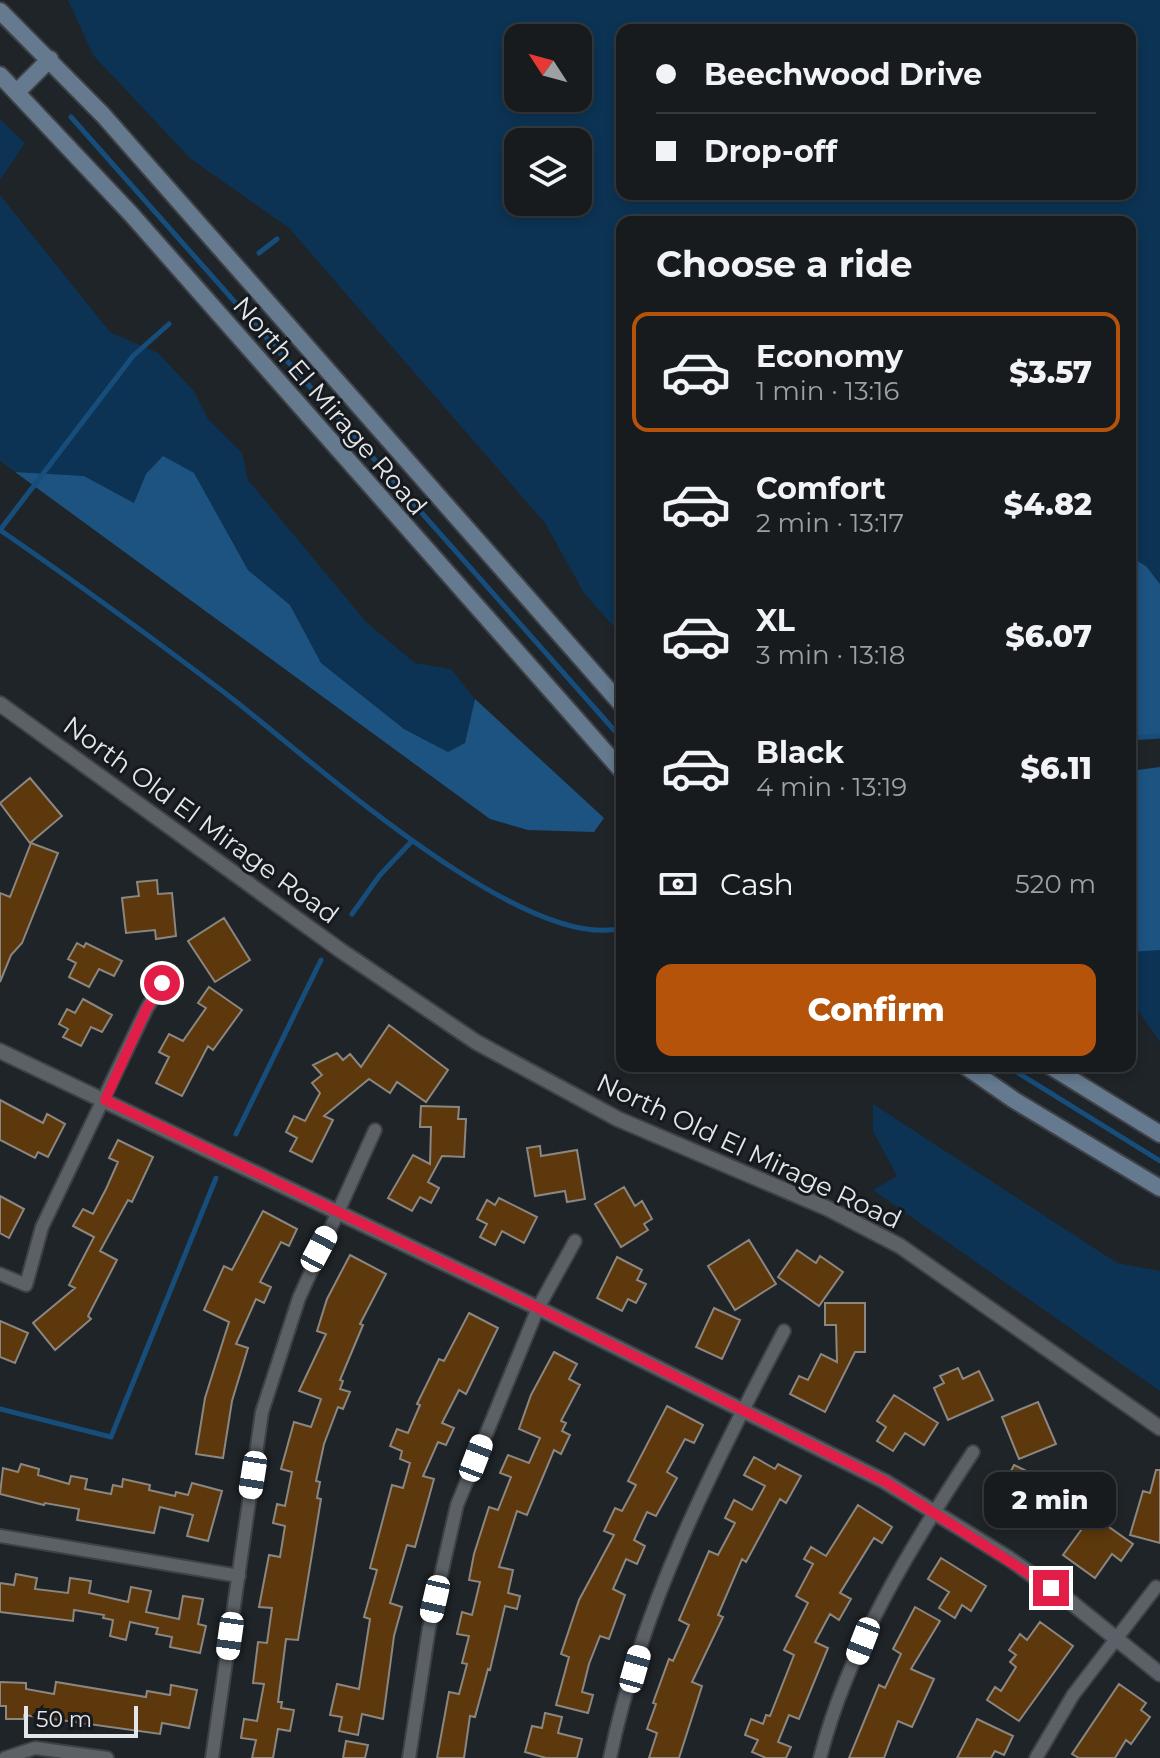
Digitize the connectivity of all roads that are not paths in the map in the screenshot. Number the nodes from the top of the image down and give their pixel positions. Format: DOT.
graph roads {
  1 [pos="0,11"];
  2 [pos="50,59"];
  3 [pos="0,75"];
  4 [pos="17,92"];
  5 [pos="616,698"];
  6 [pos="0,704"];
  7 [pos="616,765"];
  8 [pos="162,983"];
  9 [pos="0,1051"];
  10 [pos="974,1072"];
  11 [pos="1060,1072"];
  12 [pos="105,1100"];
  13 [pos="375,1130"];
  14 [pos="1160,1134"];
  15 [pos="1160,1188"];
  16 [pos="338,1214"];
  17 [pos="575,1241"];
  18 [pos="0,1274"];
  19 [pos="538,1308"];
  20 [pos="784,1331"];
  21 [pos="742,1410"];
  22 [pos="1160,1428"];
  23 [pos="973,1452"];
  24 [pos="934,1511"];
  25 [pos="0,1536"];
  26 [pos="239,1576"];
  27 [pos="1156,1587"];
  28 [pos="1116,1637"];
  29 [pos="1160,1674"];
  30 [pos="5,1758"];
  31 [pos="107,1758"];
  32 [pos="212,1758"];
  33 [pos="409,1758"];
  34 [pos="610,1758"];
  35 [pos="820,1758"];
  36 [pos="1036,1758"];
  1 -- 2 [label="main road, North El Mirage Road"];
  2 -- 4 [label="main road"];
  2 -- 5 [label="main road, North El Mirage Road"];
  3 -- 4 [label="main road, North El Mirage Road"];
  4 -- 7 [label="main road, North El Mirage Road"];
  6 -- 22 [label="street, North Old El Mirage Road"];
  8 -- 12 [label="street"];
  9 -- 12 [label="street"];
  10 -- 15 [label="main road"];
  11 -- 14 [label="main road"];
  12 -- 16 [label="street"];
  12 -- 18 [label="street"];
  13 -- 16 [label="street"];
  16 -- 19 [label="street"];
  16 -- 26 [label="street"];
  17 -- 19 [label="street"];
  19 -- 21 [label="street"];
  19 -- 33 [label="street"];
  20 -- 21 [label="street"];
  21 -- 24 [label="street"];
  21 -- 34 [label="street"];
  23 -- 24 [label="street"];
  24 -- 28 [label="street"];
  24 -- 35 [label="street"];
  25 -- 26 [label="street"];
  26 -- 32 [label="street"];
  27 -- 28 [label="street"];
  28 -- 29 [label="street"];
  28 -- 36 [label="street"];
  30 -- 31 [label="street"];
}
